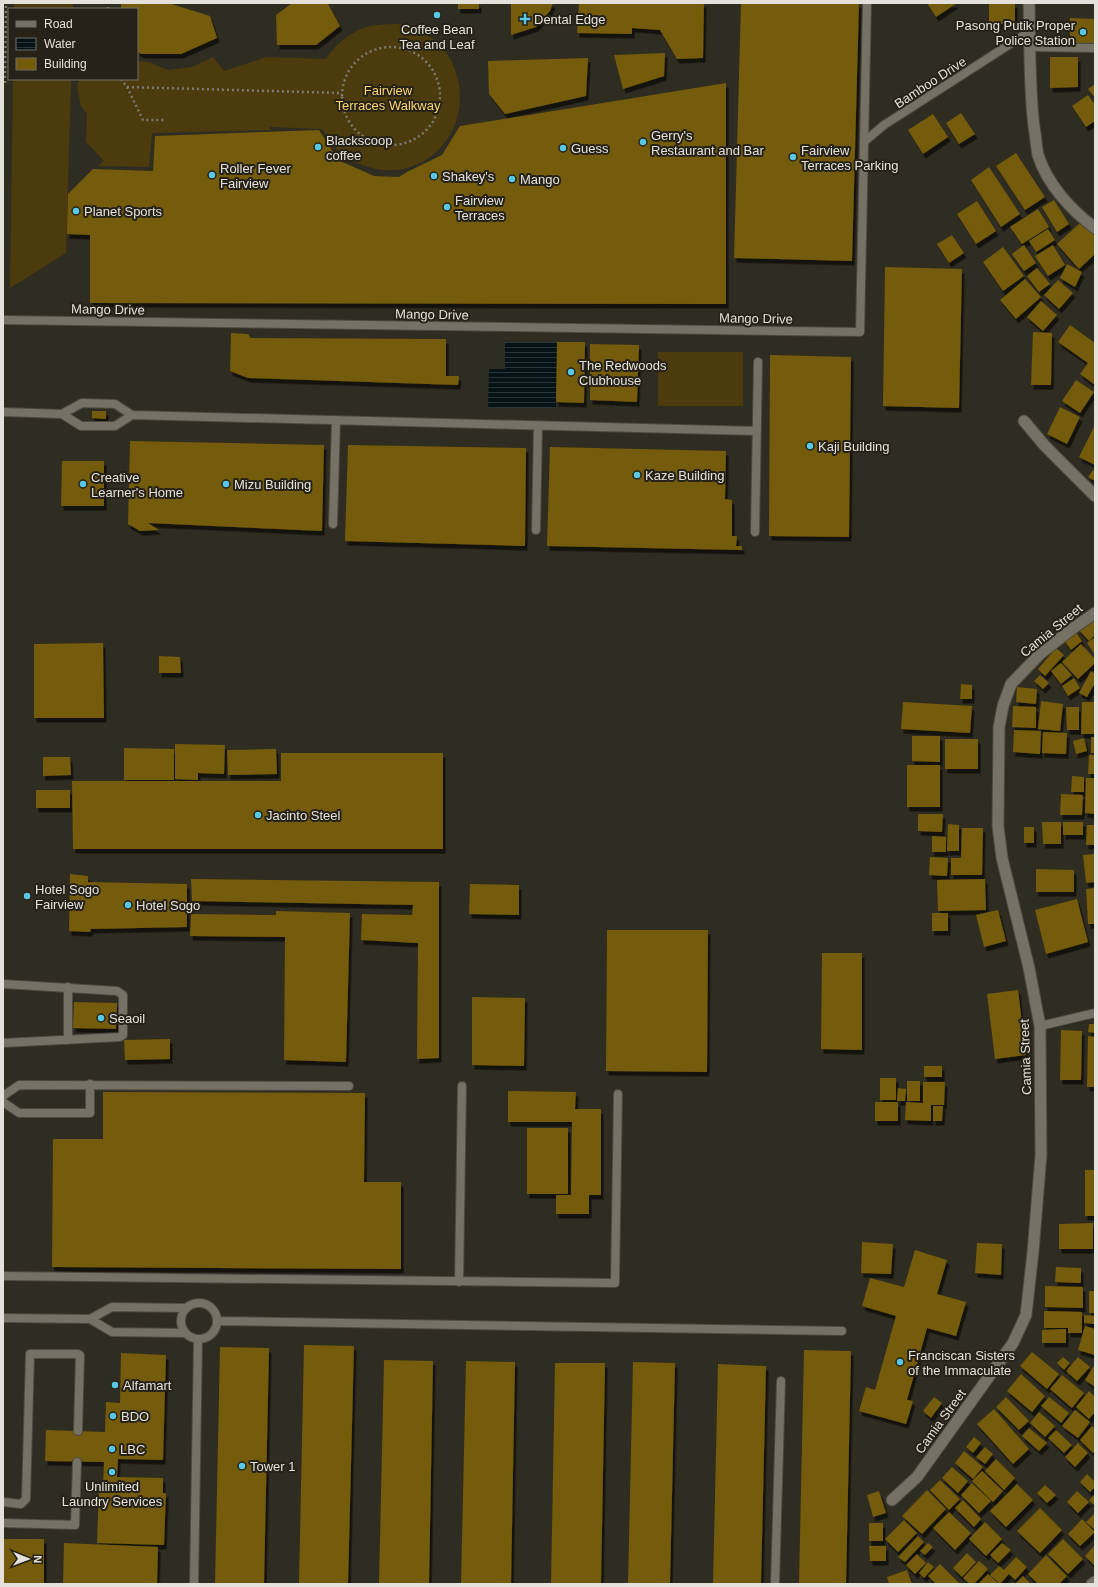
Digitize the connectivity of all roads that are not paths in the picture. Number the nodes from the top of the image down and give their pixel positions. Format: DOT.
graph roads {
  1 [pos="867,3"];
  2 [pos="1029,3"];
  3 [pos="1029,32"];
  4 [pos="1030,47"];
  5 [pos="1095,48"];
  6 [pos="865,141"];
  7 [pos="1095,228"];
  8 [pos="3,320"];
  9 [pos="758,362"];
  10 [pos="3,412"];
  11 [pos="62,414"];
  12 [pos="132,415"];
  13 [pos="336,420"];
  14 [pos="1024,421"];
  15 [pos="538,426"];
  16 [pos="757,431"];
  17 [pos="1095,496"];
  18 [pos="333,524"];
  19 [pos="536,530"];
  20 [pos="754,532"];
  21 [pos="1095,613"];
  22 [pos="3,984"];
  23 [pos="68,987"];
  24 [pos="1095,1013"];
  25 [pos="1040,1026"];
  26 [pos="68,1040"];
  27 [pos="3,1043"];
  28 [pos="90,1084"];
  29 [pos="349,1086"];
  30 [pos="462,1086"];
  31 [pos="618,1094"];
  32 [pos="3,1096"];
  33 [pos="3,1102"];
  34 [pos="3,1276"];
  35 [pos="459,1282"];
  36 [pos="185,1308"];
  37 [pos="3,1318"];
  38 [pos="90,1319"];
  39 [pos="217,1321"];
  40 [pos="842,1330"];
  41 [pos="184,1333"];
  42 [pos="198,1340"];
  43 [pos="781,1381"];
  44 [pos="78,1431"];
  45 [pos="78,1462"];
  46 [pos="892,1500"];
  47 [pos="3,1502"];
  48 [pos="3,1523"];
  49 [pos="1095,1582"];
  50 [pos="194,1584"];
  51 [pos="776,1584"];
  52 [pos="1092,1584"];
  1 -- 6 [label="lane"];
  2 -- 3 [label="street"];
  3 -- 4 [label="street"];
  3 -- 6 [label="lane, Bamboo Drive"];
  4 -- 5 [label="lane"];
  4 -- 7 [label="street"];
  6 -- 8 [label="lane, Mango Drive"];
  9 -- 16 [label="lane"];
  10 -- 11 [label="lane"];
  11 -- 12 [label="lane"];
  11 -- 12 [label="lane"];
  12 -- 13 [label="lane"];
  13 -- 15 [label="lane"];
  13 -- 18 [label="lane"];
  14 -- 17 [label="street"];
  15 -- 16 [label="lane"];
  15 -- 19 [label="lane"];
  16 -- 20 [label="lane"];
  21 -- 25 [label="street, Camia Street"];
  22 -- 23 [label="lane"];
  23 -- 26 [label="lane"];
  23 -- 26 [label="lane"];
  24 -- 25 [label="lane"];
  25 -- 46 [label="street, Camia Street"];
  26 -- 27 [label="lane"];
  28 -- 29 [label="lane"];
  28 -- 32 [label="lane"];
  28 -- 33 [label="lane"];
  30 -- 35 [label="lane"];
  31 -- 35 [label="lane"];
  34 -- 35 [label="lane"];
  36 -- 38 [label="lane"];
  36 -- 39 [label="lane"];
  36 -- 41 [label="lane"];
  37 -- 38 [label="lane"];
  38 -- 41 [label="lane"];
  39 -- 40 [label="lane"];
  39 -- 42 [label="lane"];
  41 -- 42 [label="lane"];
  42 -- 50 [label="lane"];
  43 -- 51 [label="lane"];
  44 -- 47 [label="lane"];
  45 -- 48 [label="lane"];
  49 -- 52 [label="street"];
}
